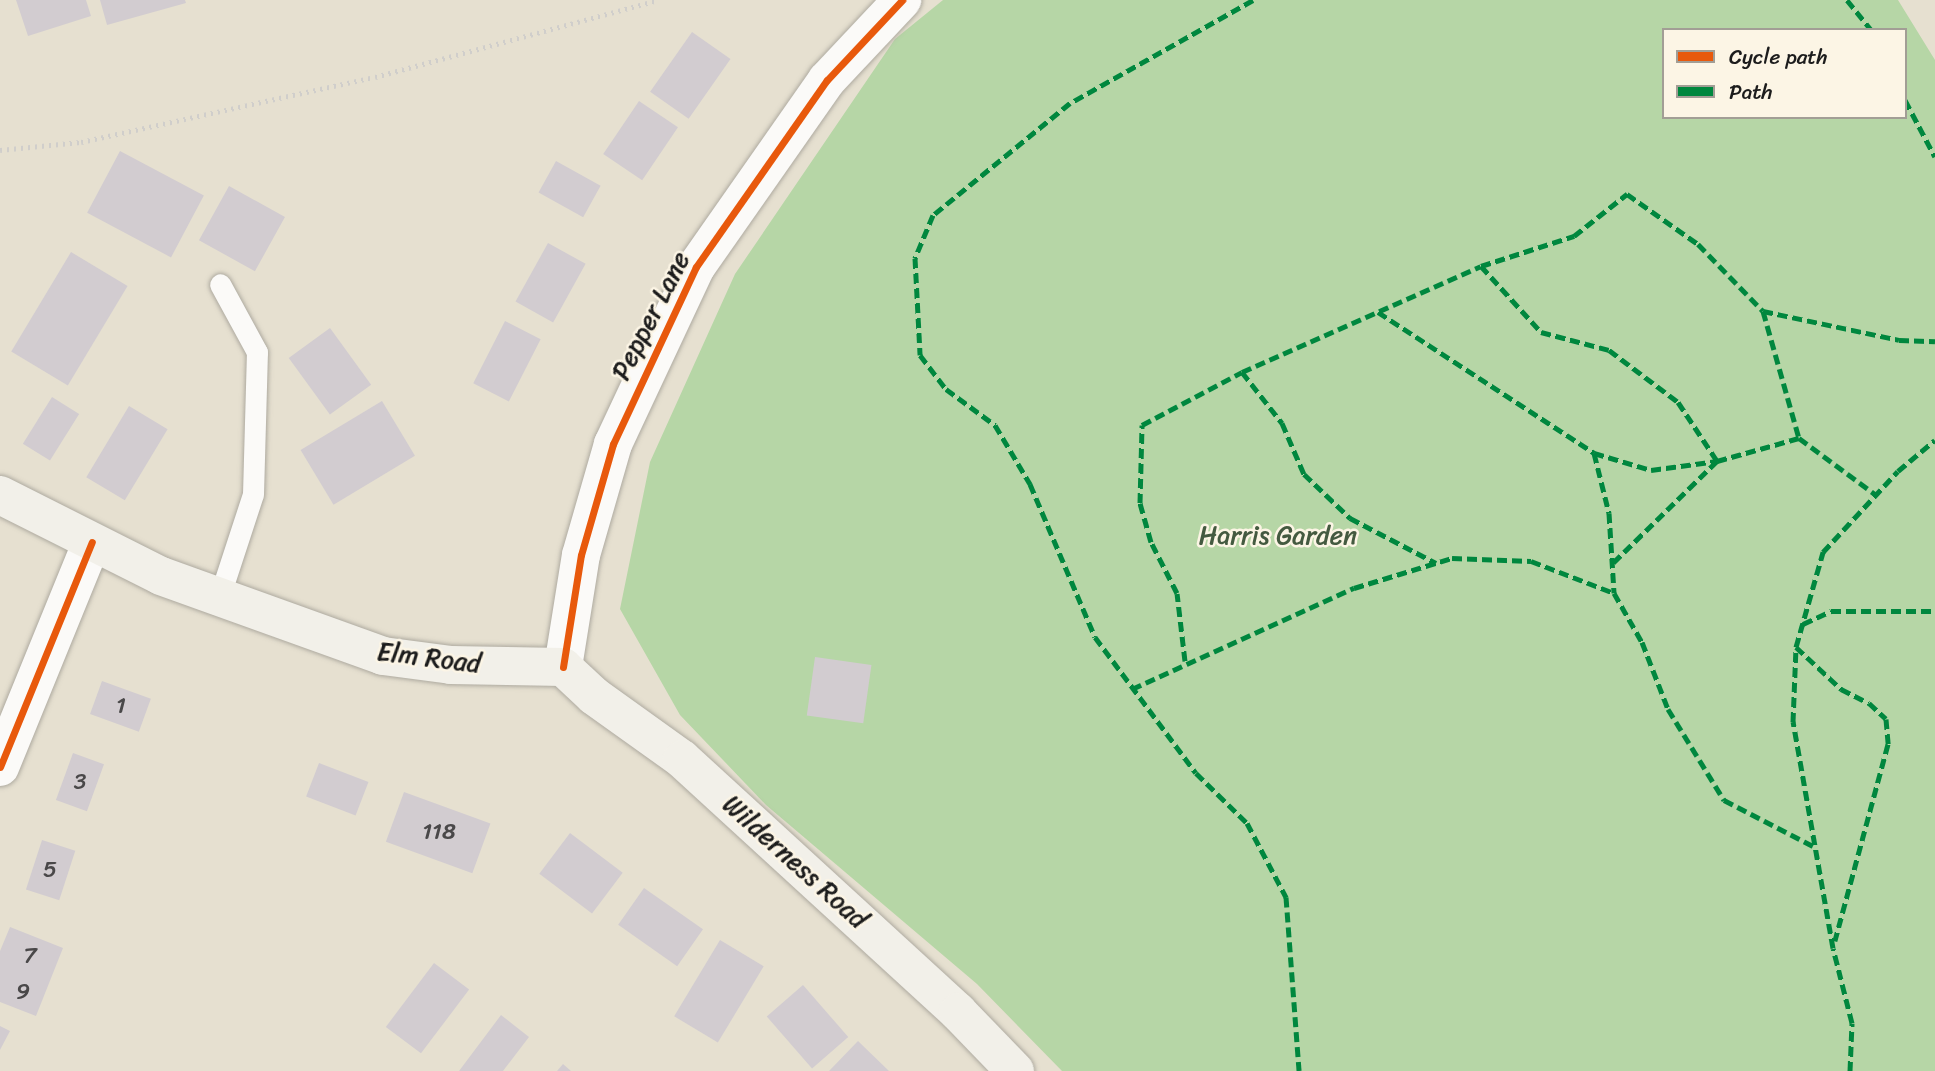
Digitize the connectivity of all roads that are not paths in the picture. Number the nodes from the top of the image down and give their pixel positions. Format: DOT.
graph roads {
  1 [pos="902,0"];
  2 [pos="220,284"];
  3 [pos="0,495"];
  4 [pos="92,542"];
  5 [pos="219,598"];
  6 [pos="563,667"];
  7 [pos="0,767"];
  8 [pos="1014,1071"];
  1 -- 6 [label="street, Pepper Lane"];
  2 -- 5 [label="lane"];
  3 -- 4 [label="main road, Elm Road"];
  4 -- 5 [label="main road, Elm Road"];
  4 -- 7 [label="street"];
  5 -- 6 [label="main road, Elm Road"];
  6 -- 8 [label="main road, Wilderness Road"];
}
